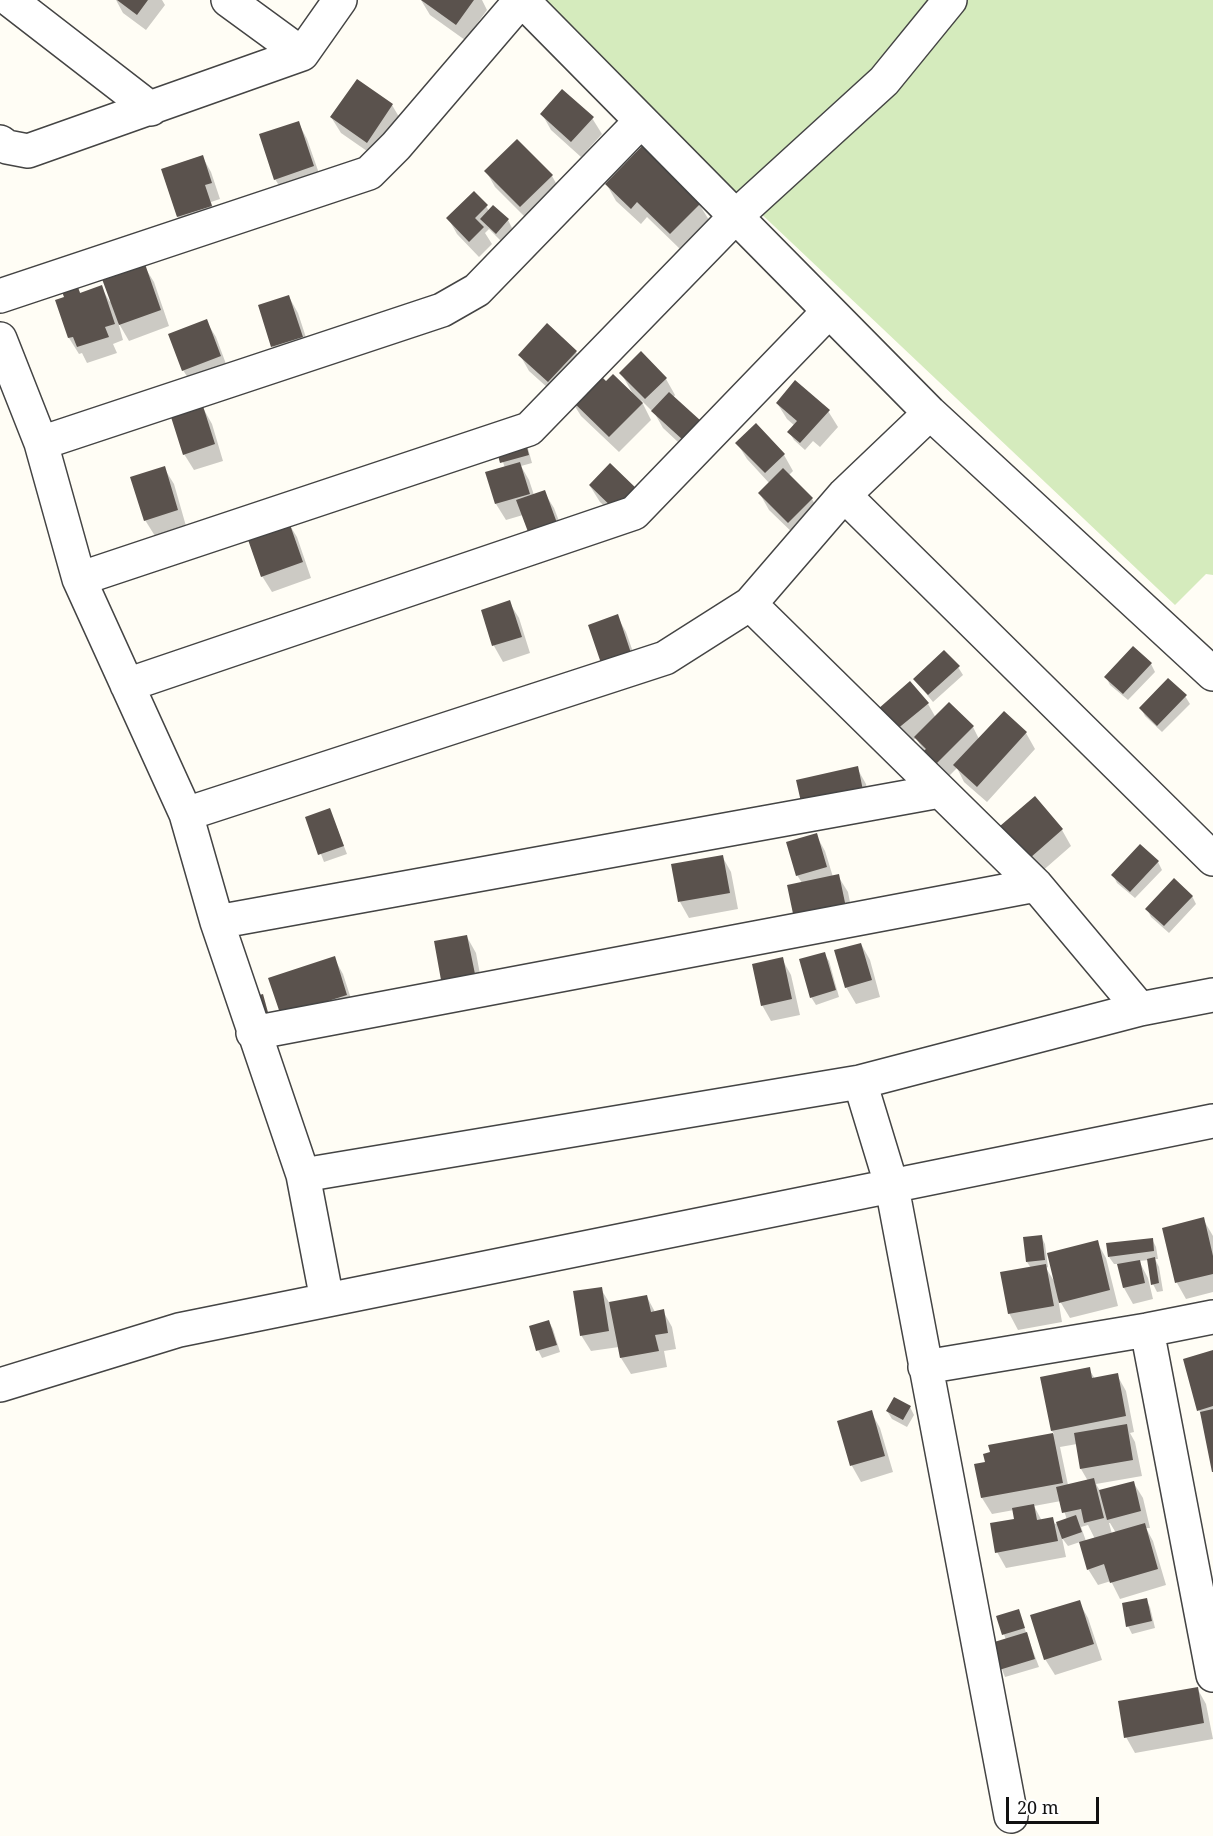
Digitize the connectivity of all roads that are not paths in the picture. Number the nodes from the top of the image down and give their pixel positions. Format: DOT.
graph roads {
  1 [pos="10,0"];
  2 [pos="228,0"];
  3 [pos="340,0"];
  4 [pos="522,0"];
  5 [pos="950,0"];
  6 [pos="303,54"];
  7 [pos="151,109"];
  8 [pos="641,121"];
  9 [pos="2,146"];
  10 [pos="736,216"];
  11 [pos="6,287"];
  12 [pos="829,311"];
  13 [pos="0,339"];
  14 [pos="930,413"];
  15 [pos="41,443"];
  16 [pos="844,495"];
  17 [pos="79,579"];
  18 [pos="750,604"];
  19 [pos="1213,674"];
  20 [pos="127,685"];
  21 [pos="940,791"];
  22 [pos="186,814"];
  23 [pos="1213,859"];
  24 [pos="1036,885"];
  25 [pos="217,922"];
  26 [pos="1213,995"];
  27 [pos="1140,1009"];
  28 [pos="253,1033"];
  29 [pos="860,1082"];
  30 [pos="1213,1121"];
  31 [pos="303,1175"];
  32 [pos="892,1187"];
  33 [pos="327,1300"];
  34 [pos="1213,1317"];
  35 [pos="1147,1330"];
  36 [pos="925,1367"];
  37 [pos="0,1386"];
  38 [pos="1213,1675"];
  39 [pos="1011,1816"];
  1 -- 7 [label="street"];
  2 -- 6 [label="street"];
  3 -- 6 [label="street"];
  4 -- 8 [label="street"];
  4 -- 11 [label="street"];
  5 -- 10 [label="street"];
  6 -- 7 [label="street"];
  7 -- 9 [label="street"];
  8 -- 10 [label="street"];
  8 -- 15 [label="street"];
  10 -- 12 [label="street"];
  10 -- 17 [label="street"];
  12 -- 14 [label="street"];
  12 -- 20 [label="street"];
  13 -- 15 [label="street"];
  14 -- 16 [label="street"];
  14 -- 19 [label="street"];
  15 -- 17 [label="street"];
  16 -- 18 [label="street"];
  16 -- 23 [label="street"];
  17 -- 20 [label="street"];
  18 -- 21 [label="street"];
  18 -- 22 [label="street"];
  20 -- 22 [label="street"];
  21 -- 24 [label="street"];
  21 -- 25 [label="street"];
  22 -- 25 [label="street"];
  24 -- 27 [label="street"];
  24 -- 28 [label="street"];
  25 -- 28 [label="street"];
  26 -- 27 [label="street"];
  27 -- 29 [label="street"];
  28 -- 31 [label="street"];
  29 -- 31 [label="street"];
  29 -- 32 [label="street"];
  30 -- 32 [label="street"];
  31 -- 33 [label="street"];
  32 -- 33 [label="street"];
  32 -- 36 [label="street"];
  33 -- 37 [label="street"];
  34 -- 35 [label="street"];
  35 -- 36 [label="street"];
  35 -- 38 [label="street"];
  36 -- 39 [label="street"];
}
